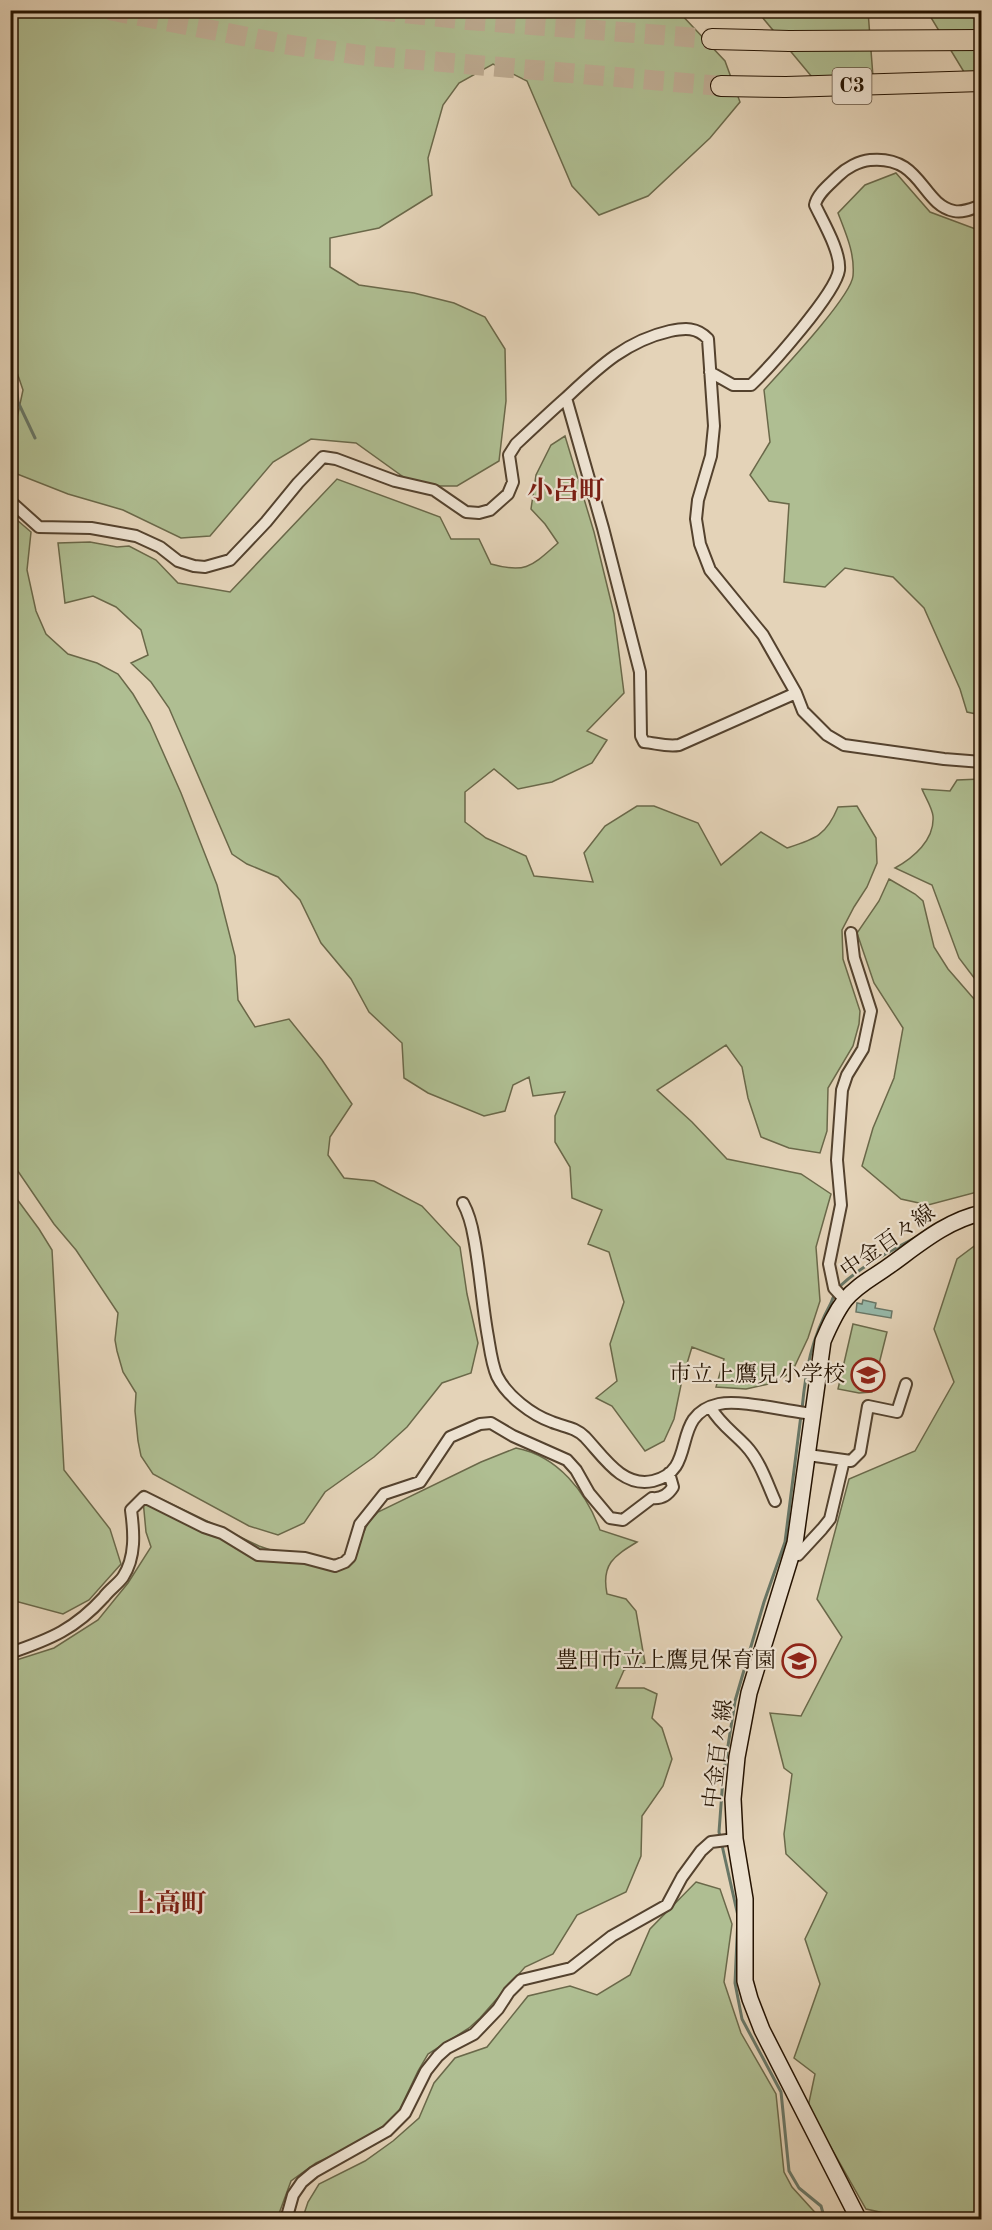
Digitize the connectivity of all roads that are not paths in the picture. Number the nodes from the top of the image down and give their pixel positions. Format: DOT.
graph roads {
  1 [pos="712,39"];
  2 [pos="981,40"];
  3 [pos="981,81"];
  4 [pos="722,86"];
  5 [pos="981,205"];
  6 [pos="710,372"];
  7 [pos="566,398"];
  8 [pos="10,501"];
  9 [pos="796,693"];
  10 [pos="981,762"];
  11 [pos="851,933"];
  12 [pos="463,1203"];
  13 [pos="981,1213"];
  14 [pos="844,1298"];
  15 [pos="906,1384"];
  16 [pos="711,1407"];
  17 [pos="812,1413"];
  18 [pos="808,1455"];
  19 [pos="844,1460"];
  20 [pos="669,1473"];
  21 [pos="775,1502"];
  22 [pos="793,1554"];
  23 [pos="10,1653"];
  24 [pos="732,1840"];
  25 [pos="286,2220"];
  26 [pos="859,2220"];
  1 -- 2 [label="highway, C3"];
  3 -- 4 [label="highway, C3"];
  5 -- 6 [label="street"];
  6 -- 7 [label="street"];
  6 -- 9 [label="street"];
  7 -- 8 [label="street"];
  7 -- 9 [label="street"];
  9 -- 10 [label="street"];
  11 -- 14 [label="street"];
  12 -- 20 [label="street"];
  13 -- 14 [label="main road, 中金百々線"];
  14 -- 17 [label="main road, 中金百々線"];
  15 -- 19 [label="street"];
  16 -- 17 [label="street"];
  16 -- 20 [label="street"];
  16 -- 21 [label="street"];
  17 -- 18 [label="main road, 中金百々線"];
  18 -- 19 [label="street"];
  18 -- 22 [label="main road, 中金百々線"];
  19 -- 22 [label="street"];
  20 -- 23 [label="street"];
  22 -- 24 [label="main road, 中金百々線"];
  24 -- 25 [label="street"];
  24 -- 26 [label="main road, 中金百々線"];
}
